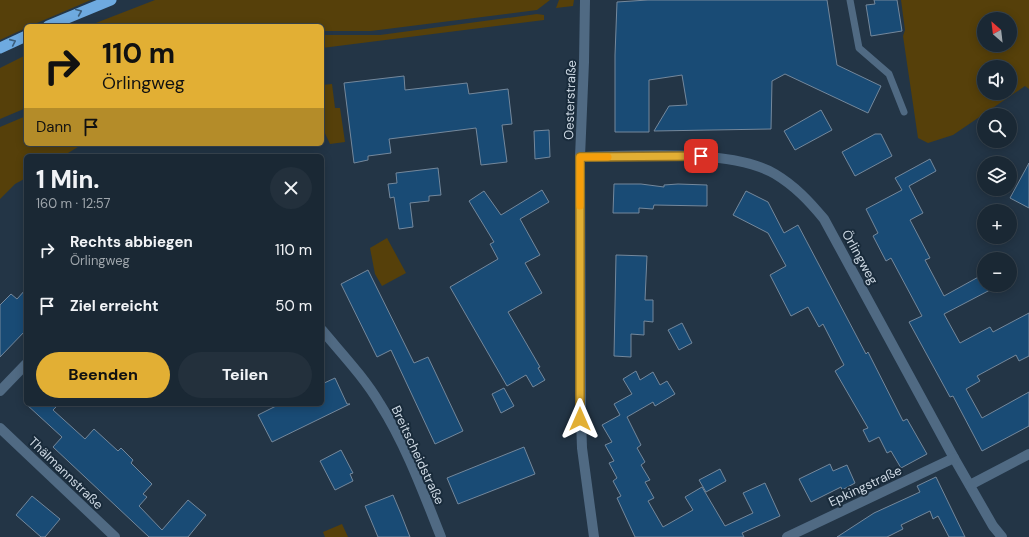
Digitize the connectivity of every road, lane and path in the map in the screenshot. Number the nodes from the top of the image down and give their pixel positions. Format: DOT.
graph roads {
  1 [pos="111,0"];
  2 [pos="585,0"];
  3 [pos="850,0"];
  4 [pos="53,24"];
  5 [pos="24,37"];
  6 [pos="0,48"];
  7 [pos="904,112"];
  8 [pos="580,157"];
  9 [pos="324,332"];
  10 [pos="24,366"];
  11 [pos="0,391"];
  12 [pos="0,428"];
  13 [pos="1029,454"];
  14 [pos="954,458"];
  15 [pos="970,485"];
  16 [pos="115,537"];
  17 [pos="441,537"];
  18 [pos="594,537"];
  19 [pos="787,537"];
  20 [pos="1002,537"];
  4 -- 1 [label="highway, one-way"];
  2 -- 8 [label="street, Oesterstraße"];
  3 -- 7 [label="lane"];
  6 -- 5 [label="highway, one-way"];
  8 -- 14 [label="street, Örlingweg"];
  8 -- 18 [label="street, Oesterstraße"];
  9 -- 17 [label="street, Breitscheidstraße"];
  10 -- 11 [label="street"];
  12 -- 16 [label="street, Thälmannstraße"];
  13 -- 15 [label="street"];
  14 -- 15 [label="street, Örlingweg"];
  14 -- 19 [label="street, Epkingstraße"];
  15 -- 20 [label="street, Örlingweg"];
}
